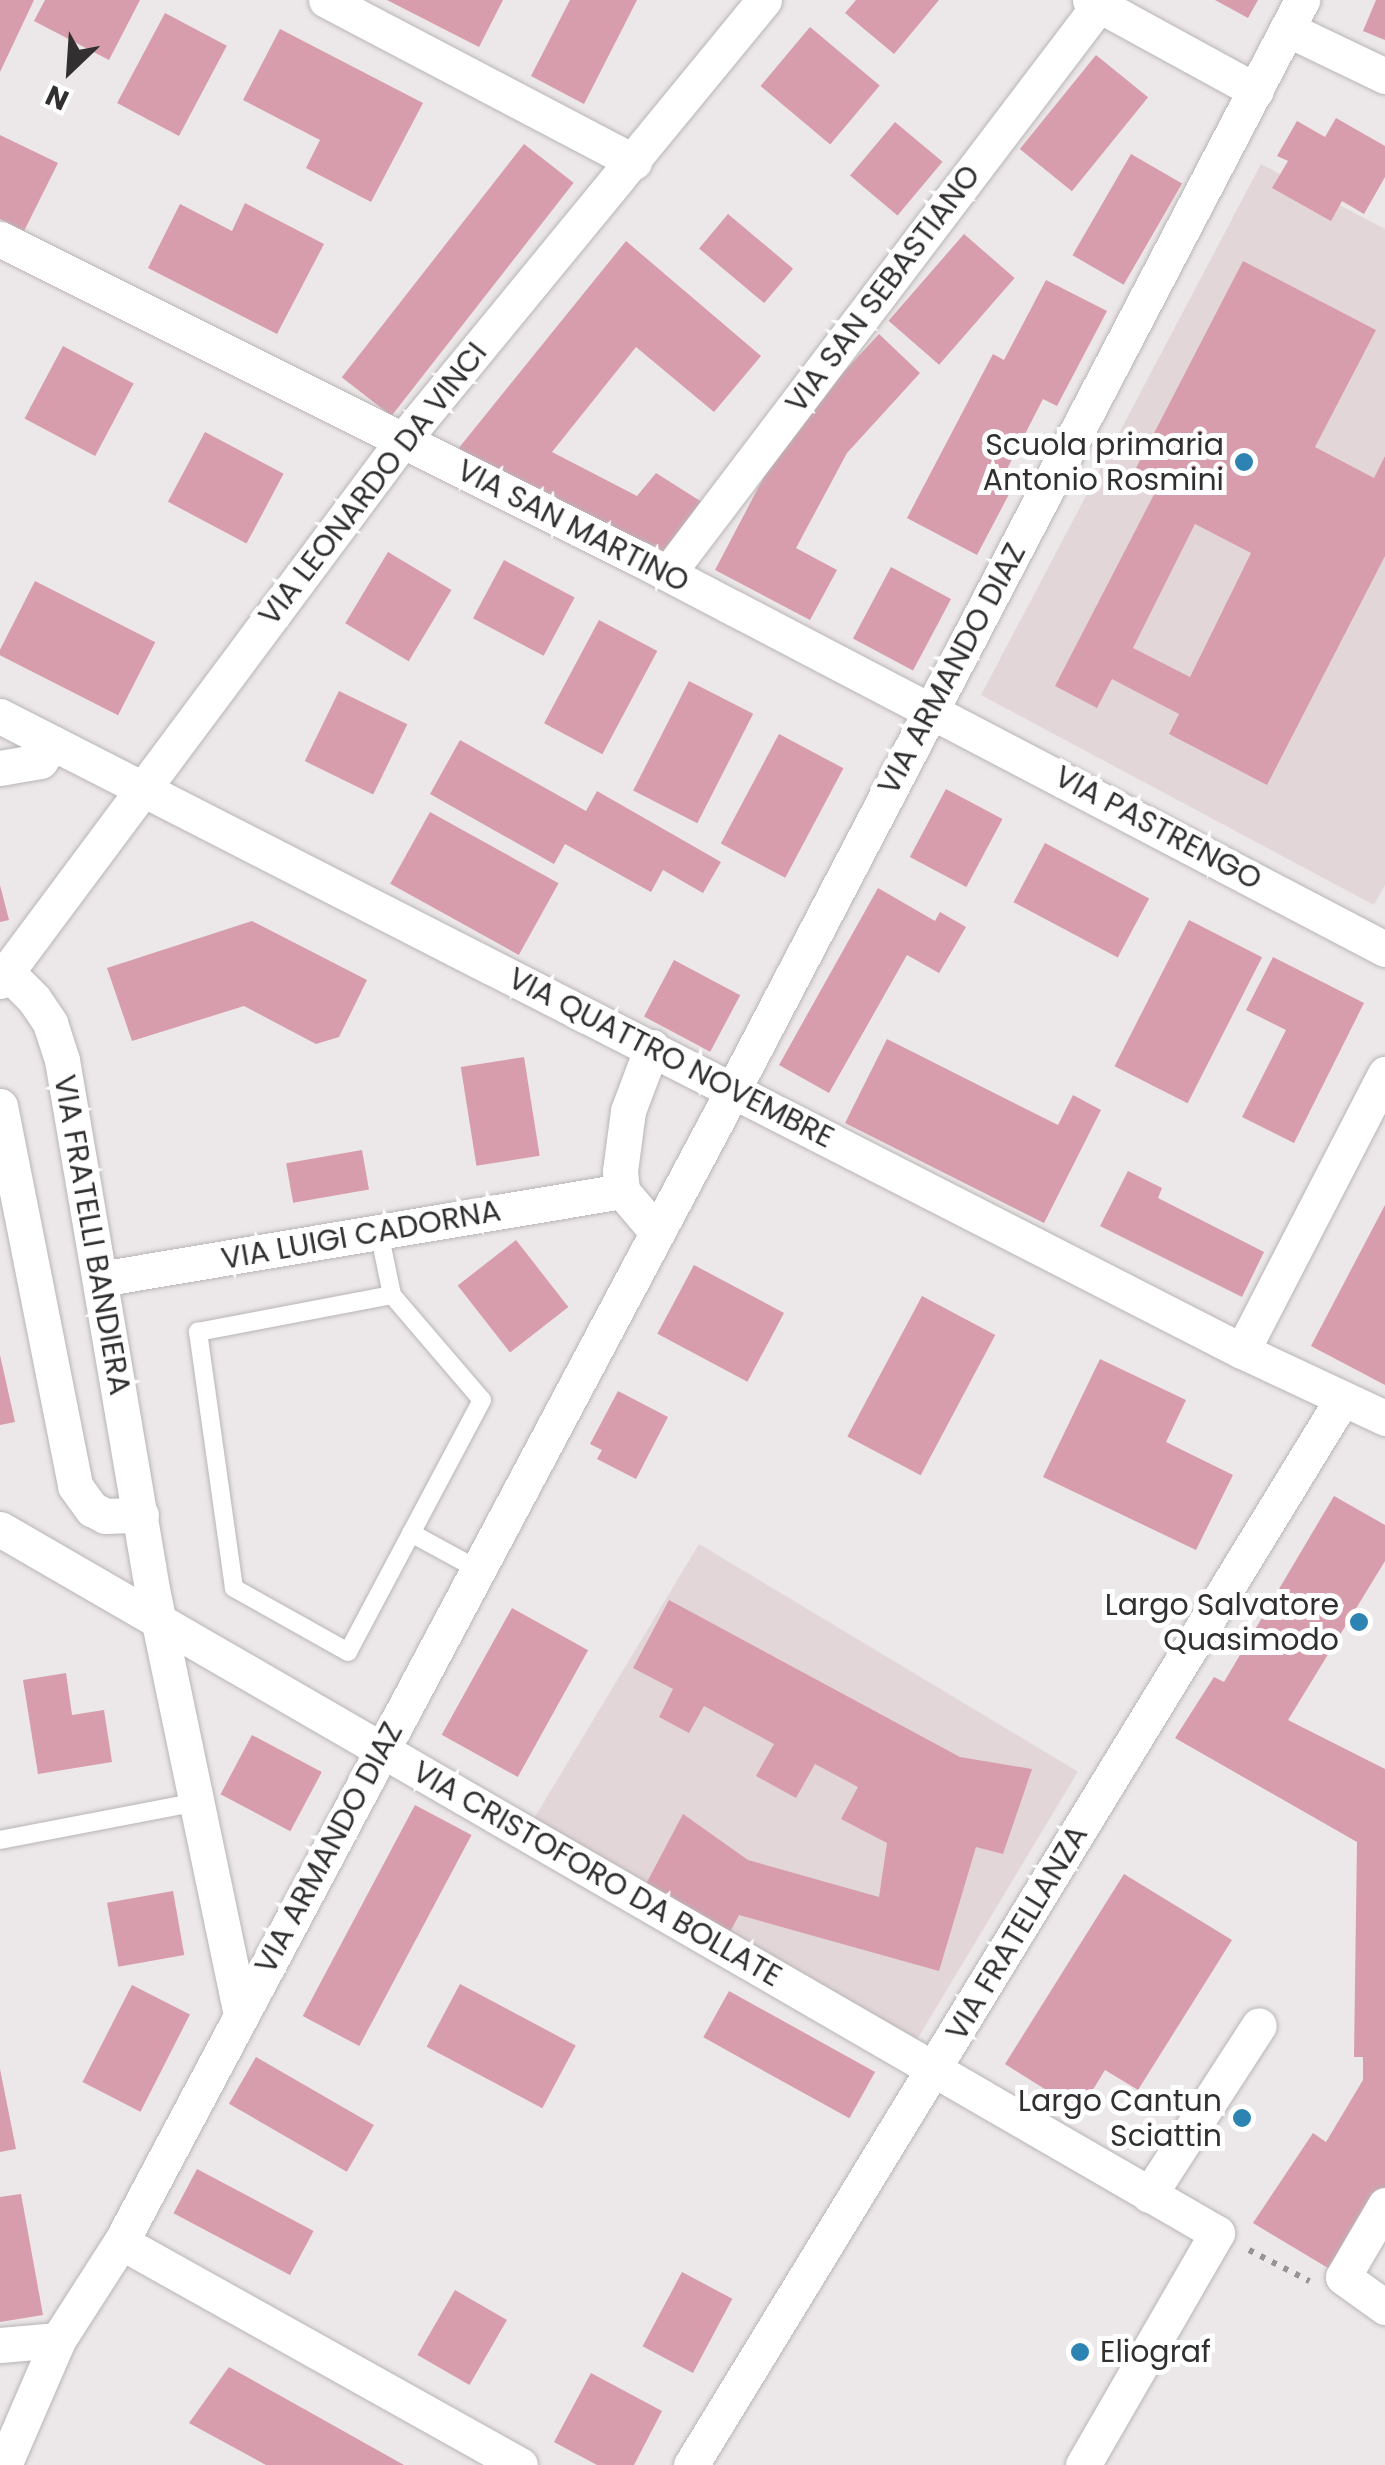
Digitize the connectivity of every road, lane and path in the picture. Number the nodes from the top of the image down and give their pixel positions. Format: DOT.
graph roads {
  1 [pos="326,0"];
  2 [pos="764,0"];
  3 [pos="1094,3"];
  4 [pos="1295,15"];
  5 [pos="1385,76"];
  6 [pos="1256,91"];
  7 [pos="634,162"];
  8 [pos="0,240"];
  9 [pos="404,440"];
  10 [pos="668,573"];
  11 [pos="930,708"];
  12 [pos="0,716"];
  13 [pos="54,743"];
  14 [pos="0,768"];
  15 [pos="141,787"];
  16 [pos="1385,949"];
  17 [pos="3,976"];
  18 [pos="652,1046"];
  19 [pos="1385,1074"];
  20 [pos="733,1090"];
  21 [pos="0,1106"];
  22 [pos="622,1191"];
  23 [pos="656,1231"];
  24 [pos="379,1232"];
  25 [pos="100,1280"];
  26 [pos="392,1295"];
  27 [pos="1242,1351"];
  28 [pos="1342,1401"];
  29 [pos="1385,1418"];
  30 [pos="1385,1433"];
  31 [pos="141,1514"];
  32 [pos="0,1528"];
  33 [pos="411,1533"];
  34 [pos="477,1569"];
  35 [pos="159,1622"];
  36 [pos="382,1749"];
  37 [pos="198,1802"];
  38 [pos="0,1840"];
  39 [pos="241,2014"];
  40 [pos="1259,2025"];
  41 [pos="933,2070"];
  42 [pos="1149,2195"];
  43 [pos="1385,2205"];
  44 [pos="1217,2234"];
  45 [pos="121,2242"];
  46 [pos="1318,2285"];
  47 [pos="1385,2307"];
  48 [pos="58,2340"];
  49 [pos="0,2345"];
  50 [pos="4,2465"];
  51 [pos="520,2465"];
  52 [pos="691,2465"];
  53 [pos="1082,2465"];
  1 -- 7 [label="street"];
  2 -- 7 [label="street, VIA LEONARDO DA VINCI"];
  3 -- 6 [label="street"];
  3 -- 10 [label="street, VIA SAN SEBASTIANO"];
  4 -- 5 [label="street"];
  4 -- 6 [label="street, VIA ARMANDO DIAZ"];
  6 -- 11 [label="street, VIA ARMANDO DIAZ"];
  7 -- 9 [label="street, VIA LEONARDO DA VINCI"];
  8 -- 9 [label="street, VIA SAN MARTINO"];
  9 -- 10 [label="street, VIA SAN MARTINO"];
  9 -- 15 [label="street, VIA LEONARDO DA VINCI"];
  10 -- 11 [label="street, VIA SAN MARTINO"];
  11 -- 16 [label="street, VIA PASTRENGO"];
  11 -- 20 [label="street, VIA ARMANDO DIAZ"];
  12 -- 13 [label="street, VIA QUATTRO NOVEMBRE"];
  13 -- 14 [label="street"];
  13 -- 15 [label="street, VIA QUATTRO NOVEMBRE"];
  15 -- 17 [label="street, VIA LEONARDO DA VINCI"];
  15 -- 18 [label="street, VIA QUATTRO NOVEMBRE"];
  17 -- 25 [label="street, VIA FRATELLI BANDIERA"];
  18 -- 20 [label="street, VIA QUATTRO NOVEMBRE"];
  18 -- 22 [label="street"];
  19 -- 27 [label="street"];
  20 -- 23 [label="street, VIA ARMANDO DIAZ"];
  20 -- 27 [label="street, VIA QUATTRO NOVEMBRE"];
  21 -- 31 [label="street, VIA FRATELLI BANDIERA"];
  22 -- 23 [label="street"];
  22 -- 24 [label="street, VIA LUIGI CADORNA"];
  23 -- 34 [label="street, VIA ARMANDO DIAZ"];
  24 -- 25 [label="street, VIA LUIGI CADORNA"];
  24 -- 26 [label="lane"];
  25 -- 31 [label="street, VIA FRATELLI BANDIERA"];
  26 -- 33 [label="lane"];
  26 -- 33 [label="lane"];
  27 -- 28 [label="street, VIA QUATTRO NOVEMBRE"];
  28 -- 29 [label="street, VIA QUATTRO NOVEMBRE"];
  28 -- 30 [label="street, VIA QUATTRO NOVEMBRE"];
  28 -- 41 [label="street, VIA FRATELLANZA"];
  31 -- 35 [label="street, VIA FRATELLI BANDIERA"];
  32 -- 35 [label="street, VIA CRISTOFORO DA BOLLATE"];
  33 -- 34 [label="lane"];
  34 -- 36 [label="street, VIA ARMANDO DIAZ"];
  35 -- 36 [label="street, VIA CRISTOFORO DA BOLLATE"];
  35 -- 37 [label="street, VIA FRATELLI BANDIERA"];
  36 -- 39 [label="street, VIA ARMANDO DIAZ"];
  36 -- 41 [label="street, VIA CRISTOFORO DA BOLLATE"];
  37 -- 38 [label="lane"];
  37 -- 39 [label="street, VIA FRATELLI BANDIERA"];
  39 -- 45 [label="street, VIA ARMANDO DIAZ"];
  40 -- 42 [label="street"];
  41 -- 42 [label="street, VIA CRISTOFORO DA BOLLATE"];
  41 -- 52 [label="street, VIA FRATELLANZA"];
  42 -- 44 [label="street, VIA CRISTOFORO DA BOLLATE"];
  43 -- 47 [label="street"];
  44 -- 46 [label="path"];
  44 -- 53 [label="street"];
  45 -- 48 [label="street, VIA ARMANDO DIAZ"];
  45 -- 51 [label="street"];
  48 -- 49 [label="street"];
  48 -- 50 [label="street, VIA ARMANDO DIAZ"];
}
